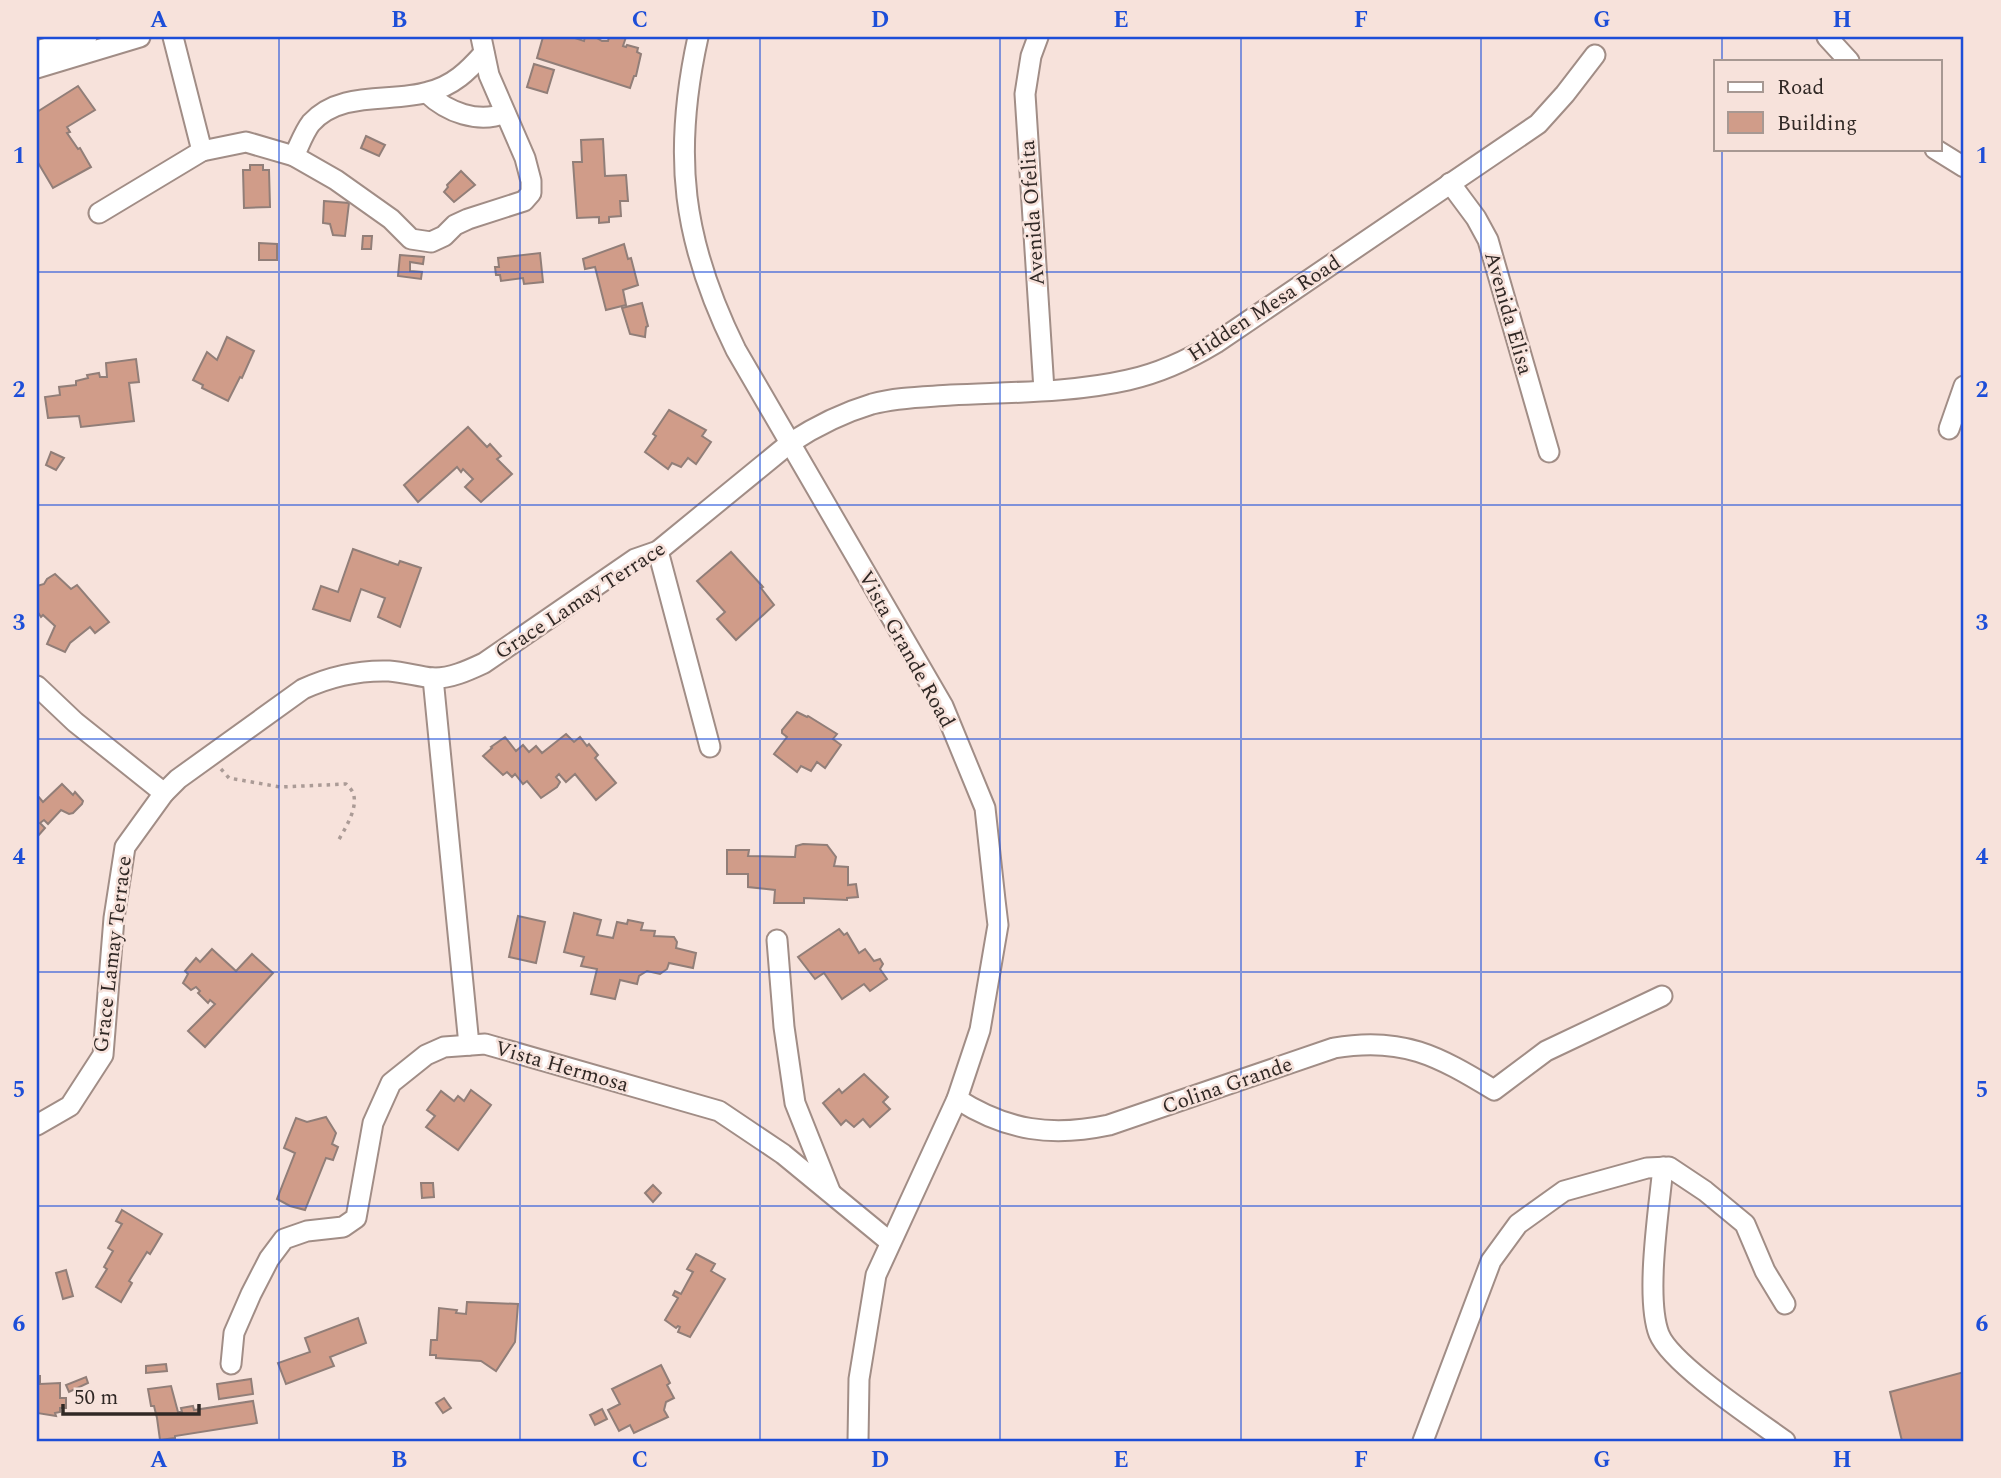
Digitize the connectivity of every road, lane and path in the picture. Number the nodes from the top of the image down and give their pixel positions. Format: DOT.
graph roads {
  1 [pos="87,37"];
  2 [pos="140,37"];
  3 [pos="173,37"];
  4 [pos="698,37"];
  5 [pos="1038,37"];
  6 [pos="1827,37"];
  7 [pos="483,45"];
  8 [pos="37,51"];
  9 [pos="1595,55"];
  10 [pos="1848,60"];
  11 [pos="37,68"];
  12 [pos="427,93"];
  13 [pos="505,113"];
  14 [pos="1937,150"];
  15 [pos="202,151"];
  16 [pos="294,156"];
  17 [pos="1964,167"];
  18 [pos="1450,183"];
  19 [pos="99,213"];
  20 [pos="1964,386"];
  21 [pos="1044,390"];
  22 [pos="1949,429"];
  23 [pos="790,443"];
  24 [pos="1549,452"];
  25 [pos="658,551"];
  26 [pos="433,678"];
  27 [pos="37,686"];
  28 [pos="710,747"];
  29 [pos="211,757"];
  30 [pos="164,793"];
  31 [pos="337,843"];
  32 [pos="777,940"];
  33 [pos="1662,996"];
  34 [pos="469,1045"];
  35 [pos="957,1099"];
  36 [pos="37,1125"];
  37 [pos="1666,1167"];
  38 [pos="830,1192"];
  39 [pos="890,1242"];
  40 [pos="1785,1304"];
  41 [pos="231,1364"];
  42 [pos="858,1441"];
  43 [pos="1423,1441"];
  44 [pos="1786,1441"];
  1 -- 8 [label="street"];
  2 -- 11 [label="street"];
  3 -- 15 [label="street"];
  4 -- 23 [label="street, Vista Grande Road"];
  5 -- 21 [label="street, Avenida Ofelita"];
  6 -- 10 [label="street"];
  7 -- 12 [label="street"];
  7 -- 13 [label="street"];
  9 -- 18 [label="street, Hidden Mesa Road"];
  12 -- 13 [label="street"];
  12 -- 16 [label="street"];
  13 -- 16 [label="street"];
  14 -- 17 [label="street"];
  15 -- 16 [label="street"];
  15 -- 19 [label="street"];
  18 -- 21 [label="street, Hidden Mesa Road"];
  18 -- 24 [label="street, Avenida Elisa"];
  20 -- 22 [label="street"];
  21 -- 23 [label="street, Hidden Mesa Road"];
  23 -- 25 [label="street, Grace Lamay Terrace"];
  23 -- 35 [label="street, Vista Grande Road"];
  25 -- 26 [label="street, Grace Lamay Terrace"];
  25 -- 28 [label="street"];
  26 -- 29 [label="street, Grace Lamay Terrace"];
  26 -- 34 [label="street"];
  27 -- 30 [label="street"];
  29 -- 30 [label="street, Grace Lamay Terrace"];
  29 -- 31 [label="path"];
  30 -- 36 [label="street, Grace Lamay Terrace"];
  32 -- 38 [label="street"];
  33 -- 35 [label="street, Colina Grande"];
  34 -- 38 [label="street, Vista Hermosa"];
  34 -- 41 [label="street, Vista Hermosa"];
  35 -- 39 [label="street, Vista Grande Road"];
  37 -- 40 [label="street"];
  37 -- 43 [label="street"];
  37 -- 44 [label="street"];
  38 -- 39 [label="street, Vista Hermosa"];
  39 -- 42 [label="street, Vista Grande Road"];
}
